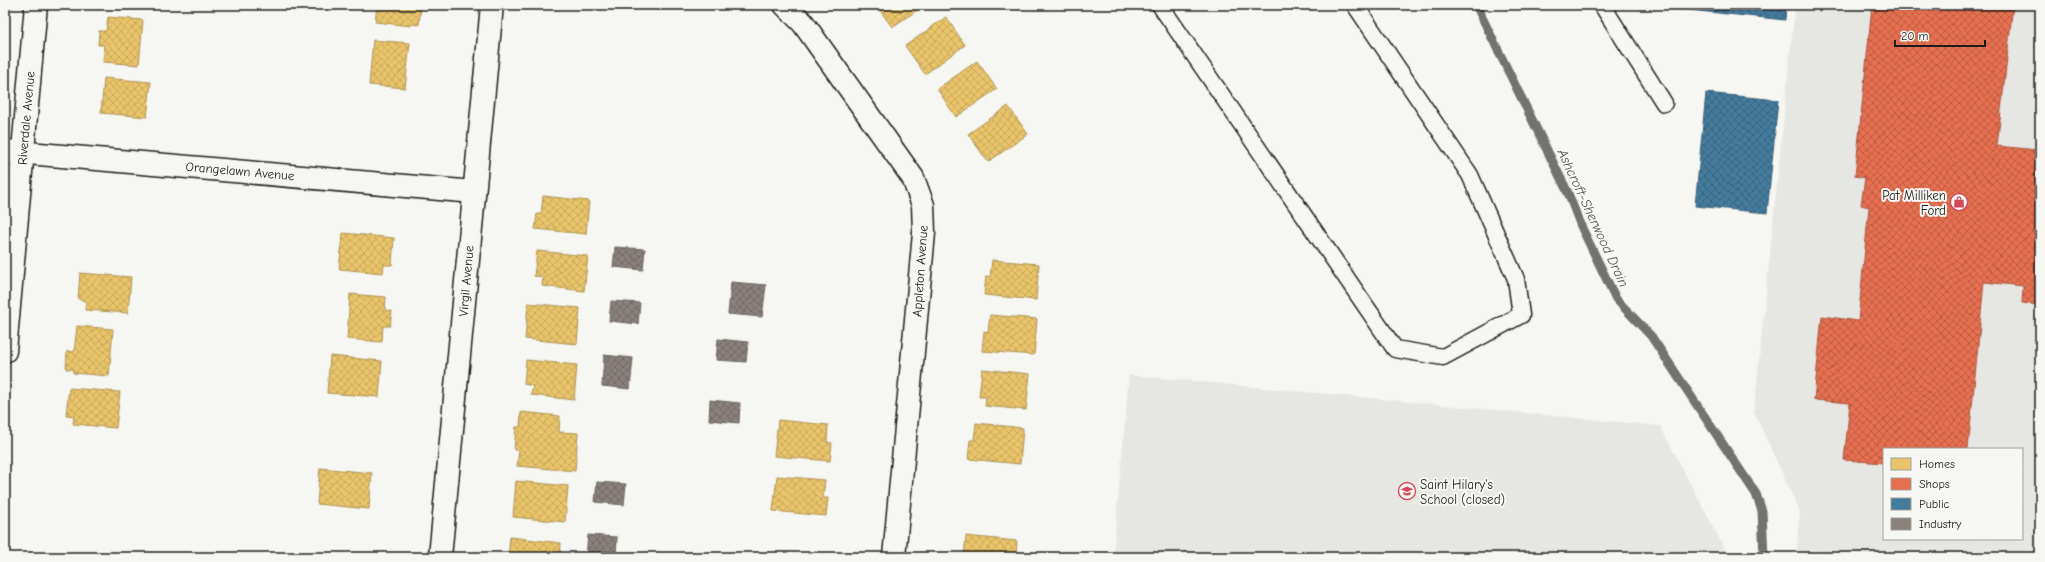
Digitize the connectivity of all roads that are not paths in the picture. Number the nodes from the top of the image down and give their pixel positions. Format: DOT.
graph roads {
  1 [pos="36,5"];
  2 [pos="492,5"];
  3 [pos="785,5"];
  4 [pos="1160,5"];
  5 [pos="1355,5"];
  6 [pos="1602,5"];
  7 [pos="1664,103"];
  8 [pos="14,152"];
  9 [pos="474,192"];
  10 [pos="5,351"];
  11 [pos="440,557"];
  12 [pos="894,557"];
  1 -- 8 [label="street, Riverdale Avenue"];
  2 -- 9 [label="street, Virgil Avenue"];
  3 -- 12 [label="street, Appleton Avenue"];
  4 -- 5 [label="lane"];
  6 -- 7 [label="lane"];
  8 -- 9 [label="street, Orangelawn Avenue"];
  8 -- 10 [label="street, Riverdale Avenue"];
  9 -- 11 [label="street, Virgil Avenue"];
}
